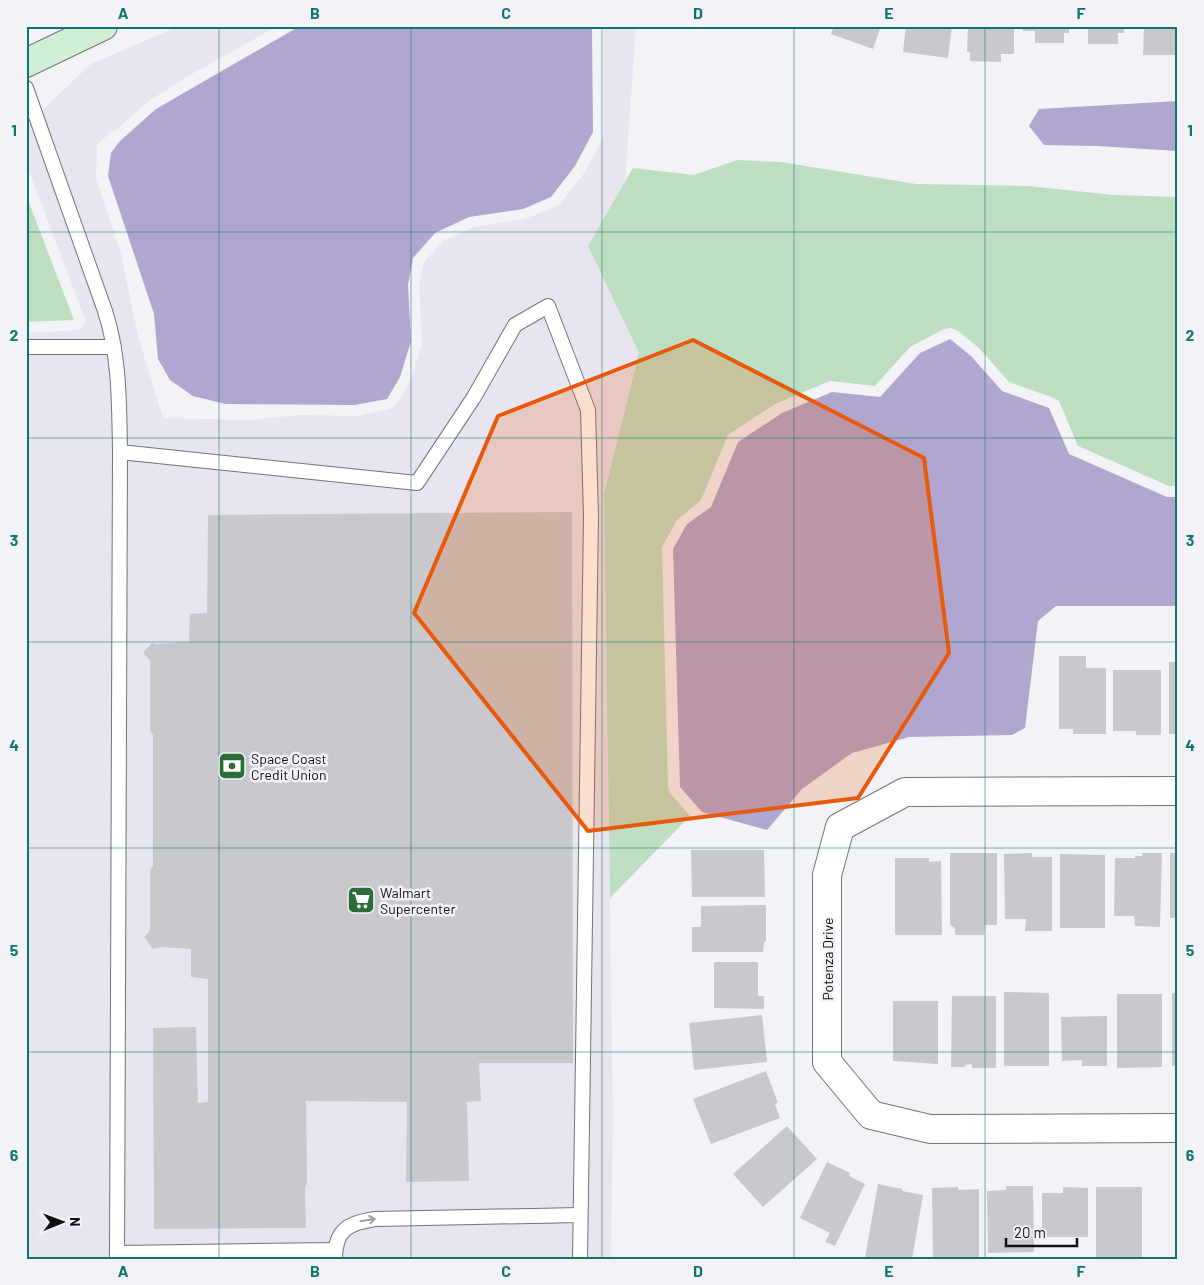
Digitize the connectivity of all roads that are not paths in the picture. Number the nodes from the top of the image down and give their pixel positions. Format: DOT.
graph roads {
  1 [pos="103,26"];
  2 [pos="26,63"];
  3 [pos="26,88"];
  4 [pos="26,347"];
  5 [pos="114,348"];
  6 [pos="120,452"];
  7 [pos="1178,792"];
  8 [pos="1178,1128"];
  9 [pos="580,1215"];
  10 [pos="335,1254"];
  11 [pos="117,1256"];
  12 [pos="580,1259"];
  1 -- 2 [label="street"];
  3 -- 5 [label="lane"];
  4 -- 5 [label="lane"];
  5 -- 6 [label="lane"];
  6 -- 9 [label="lane"];
  6 -- 11 [label="lane"];
  7 -- 8 [label="street, Potenza Drive"];
  10 -- 9 [label="lane, one-way"];
  9 -- 12 [label="lane"];
  10 -- 11 [label="lane"];
}
